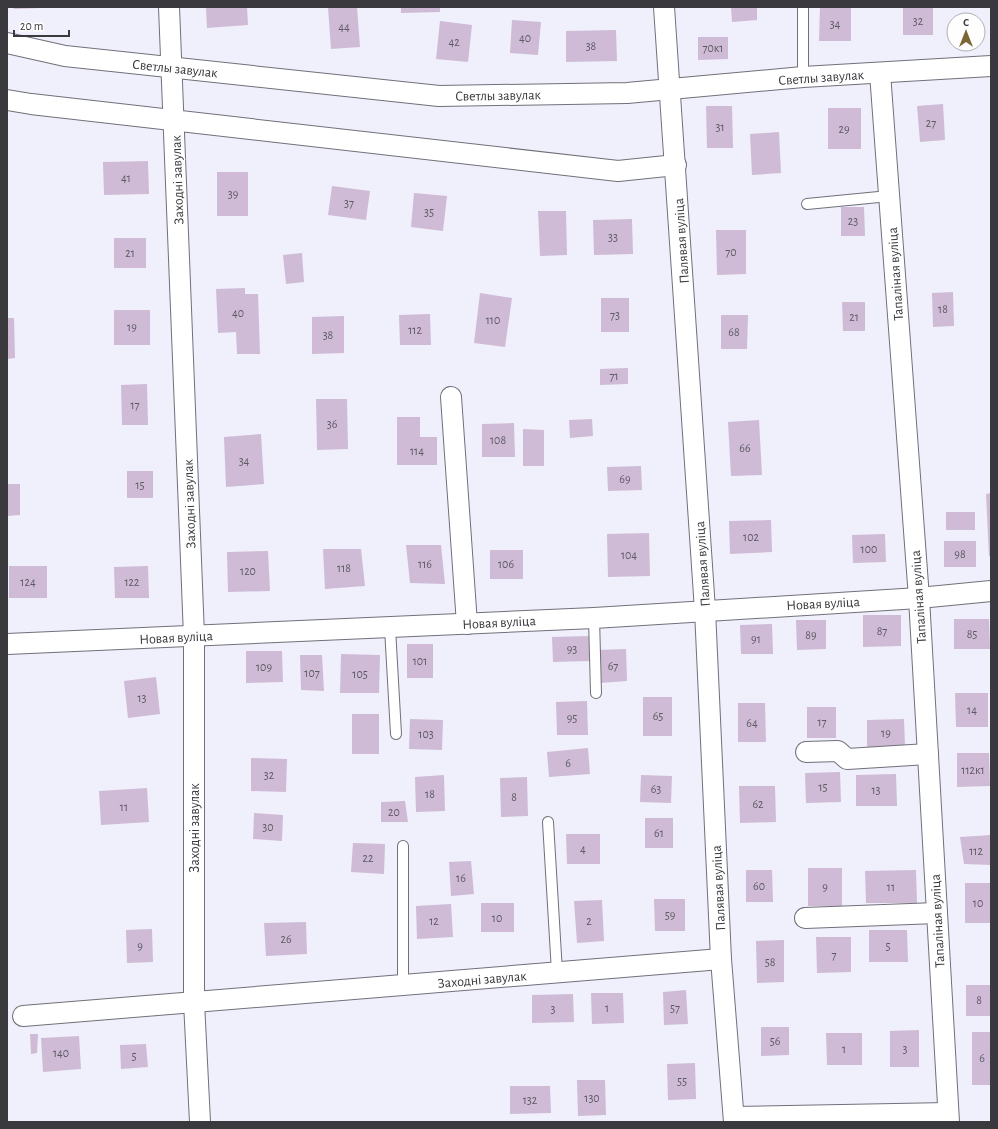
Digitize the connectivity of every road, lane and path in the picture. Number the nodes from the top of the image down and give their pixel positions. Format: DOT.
graph roads {
  1 [pos="169,7"];
  2 [pos="664,7"];
  3 [pos="802,7"];
  4 [pos="7,43"];
  5 [pos="991,66"];
  6 [pos="172,67"];
  7 [pos="880,73"];
  8 [pos="803,77"];
  9 [pos="670,89"];
  10 [pos="7,100"];
  11 [pos="174,121"];
  12 [pos="676,165"];
  13 [pos="889,196"];
  14 [pos="807,204"];
  15 [pos="451,397"];
  16 [pos="991,591"];
  17 [pos="919,598"];
  18 [pos="705,610"];
  19 [pos="594,618"];
  20 [pos="467,624"];
  21 [pos="390,628"];
  22 [pos="194,636"];
  23 [pos="7,644"];
  24 [pos="596,694"];
  25 [pos="396,734"];
  26 [pos="806,752"];
  27 [pos="928,754"];
  28 [pos="548,822"];
  29 [pos="403,846"];
  30 [pos="937,913"];
  31 [pos="805,918"];
  32 [pos="721,959"];
  33 [pos="557,972"];
  34 [pos="403,985"];
  35 [pos="194,1002"];
  36 [pos="23,1016"];
  37 [pos="949,1117"];
  38 [pos="734,1120"];
  39 [pos="200,1122"];
  1 -- 6 [label="street, Заходні завулак"];
  2 -- 9 [label="street, Палявая вуліца"];
  3 -- 8 [label="lane"];
  4 -- 6 [label="street, Светлы завулак"];
  5 -- 7 [label="street, Светлы завулак"];
  6 -- 9 [label="street, Светлы завулак"];
  6 -- 11 [label="street, Заходні завулак"];
  7 -- 8 [label="street, Светлы завулак"];
  7 -- 13 [label="street, Тапаліная вуліца"];
  8 -- 9 [label="street, Светлы завулак"];
  9 -- 12 [label="street, Палявая вуліца"];
  10 -- 11 [label="street"];
  11 -- 12 [label="street"];
  11 -- 22 [label="street, Заходні завулак"];
  12 -- 18 [label="street, Палявая вуліца"];
  13 -- 14 [label="lane"];
  13 -- 17 [label="street, Тапаліная вуліца"];
  15 -- 20 [label="street"];
  16 -- 17 [label="street, Новая вуліца"];
  17 -- 18 [label="street, Новая вуліца"];
  17 -- 27 [label="street, Тапаліная вуліца"];
  18 -- 19 [label="street, Новая вуліца"];
  18 -- 32 [label="street, Палявая вуліца"];
  19 -- 20 [label="street, Новая вуліца"];
  19 -- 24 [label="lane"];
  20 -- 21 [label="street, Новая вуліца"];
  21 -- 22 [label="street, Новая вуліца"];
  21 -- 25 [label="lane"];
  22 -- 23 [label="street, Новая вуліца"];
  22 -- 35 [label="street, Заходні завулак"];
  26 -- 27 [label="street"];
  27 -- 30 [label="street, Тапаліная вуліца"];
  28 -- 33 [label="lane"];
  29 -- 34 [label="lane"];
  30 -- 31 [label="street"];
  30 -- 37 [label="street, Тапаліная вуліца"];
  32 -- 33 [label="street, Заходні завулак"];
  32 -- 38 [label="street, Палявая вуліца"];
  33 -- 34 [label="street, Заходні завулак"];
  34 -- 35 [label="street, Заходні завулак"];
  35 -- 36 [label="street, Заходні завулак"];
  35 -- 39 [label="street, Заходні завулак"];
  37 -- 38 [label="street"];
}
